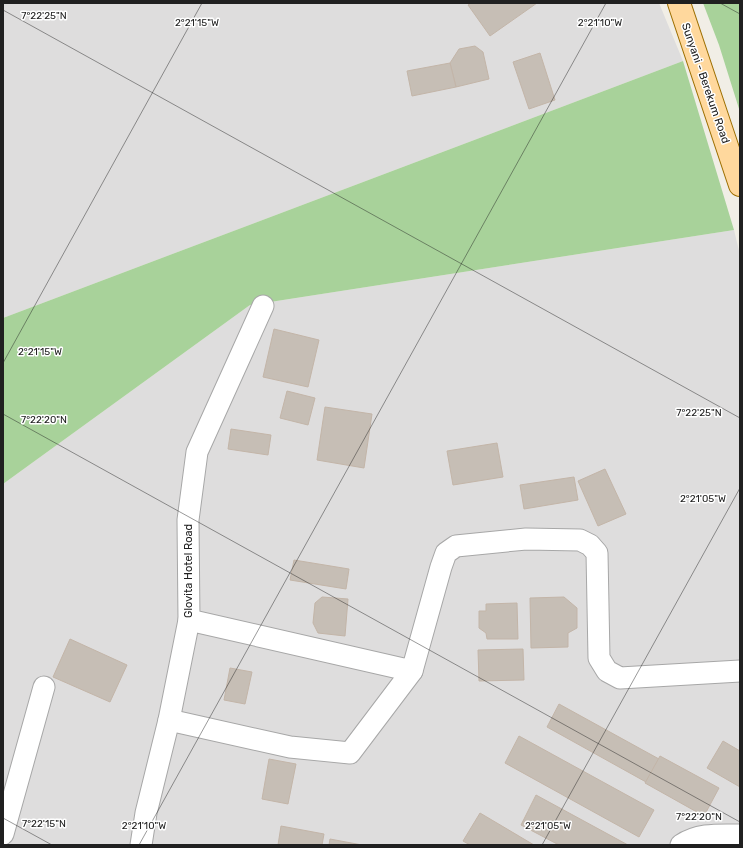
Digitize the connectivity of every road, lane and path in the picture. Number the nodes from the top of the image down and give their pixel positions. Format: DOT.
graph roads {
  1 [pos="679,3"];
  2 [pos="740,185"];
  3 [pos="263,306"];
  4 [pos="189,620"];
  5 [pos="740,670"];
  6 [pos="412,671"];
  7 [pos="44,687"];
  8 [pos="169,720"];
  9 [pos="3,834"];
  10 [pos="740,835"];
  11 [pos="141,845"];
  12 [pos="681,845"];
  1 -- 2 [label="main road, Sunyani - Berekum Road"];
  3 -- 4 [label="street, Glovita Hotel Road"];
  4 -- 6 [label="street"];
  4 -- 8 [label="street, Glovita Hotel Road"];
  5 -- 6 [label="street"];
  6 -- 8 [label="street"];
  7 -- 9 [label="street"];
  8 -- 11 [label="street, Glovita Hotel Road"];
  10 -- 12 [label="street"];
}
